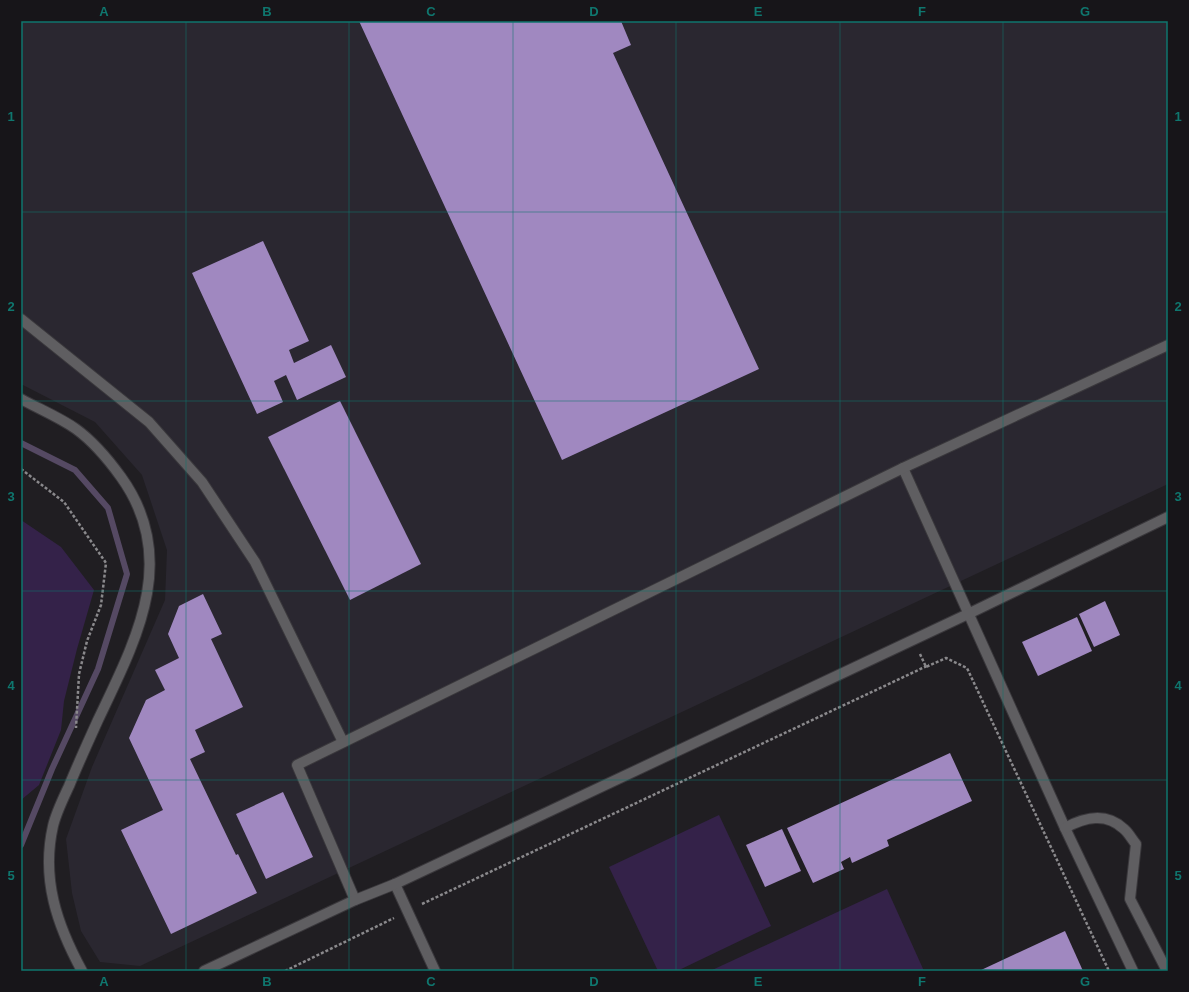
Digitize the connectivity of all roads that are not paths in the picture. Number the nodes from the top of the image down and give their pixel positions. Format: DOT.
graph roads {
  1 [pos="21,319"];
  2 [pos="1168,345"];
  3 [pos="21,399"];
  4 [pos="904,468"];
  5 [pos="1168,517"];
  6 [pos="968,614"];
  7 [pos="343,742"];
  8 [pos="1065,828"];
  9 [pos="395,884"];
  10 [pos="355,900"];
  11 [pos="82,971"];
  12 [pos="204,971"];
  13 [pos="435,971"];
  14 [pos="1133,971"];
  15 [pos="1167,971"];
  1 -- 7 [label="street"];
  2 -- 4 [label="street"];
  3 -- 11 [label="street"];
  4 -- 6 [label="street"];
  4 -- 7 [label="street"];
  5 -- 6 [label="street"];
  6 -- 8 [label="street"];
  6 -- 9 [label="street"];
  7 -- 10 [label="street"];
  8 -- 14 [label="street"];
  8 -- 15 [label="street"];
  9 -- 10 [label="street"];
  9 -- 13 [label="street"];
  10 -- 12 [label="street"];
}
